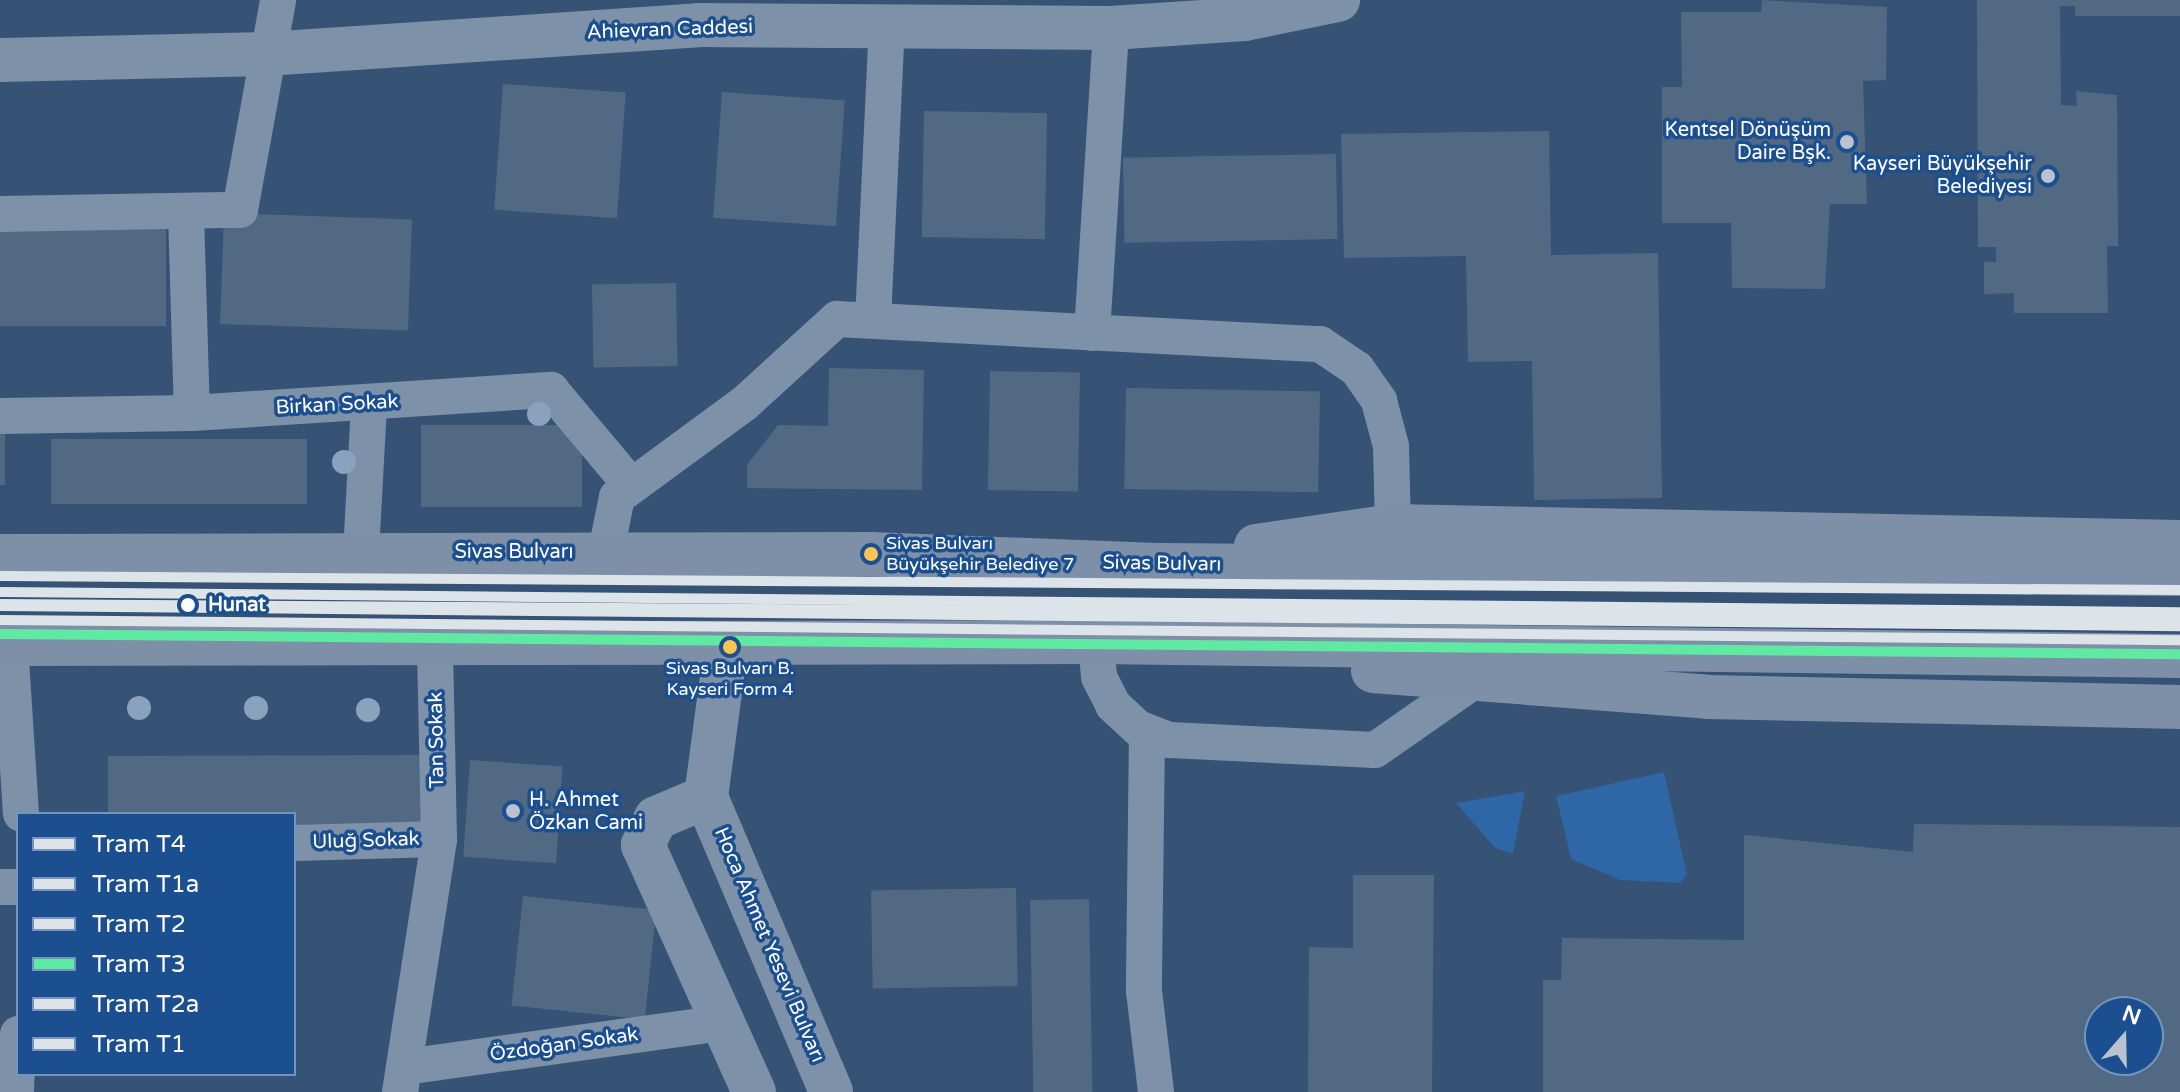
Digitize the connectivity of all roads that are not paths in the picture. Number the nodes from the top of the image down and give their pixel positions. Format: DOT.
graph roads {
  1 [pos="278,0"];
  2 [pos="1338,0"];
  3 [pos="698,12"];
  4 [pos="1058,14"];
  5 [pos="887,28"];
  6 [pos="1111,28"];
  7 [pos="266,54"];
  8 [pos="0,60"];
  9 [pos="186,213"];
  10 [pos="0,214"];
  11 [pos="873,320"];
  12 [pos="1092,333"];
  13 [pos="369,404"];
  14 [pos="192,413"];
  15 [pos="0,416"];
  16 [pos="630,484"];
  17 [pos="1393,526"];
  18 [pos="2180,542"];
  19 [pos="606,551"];
  20 [pos="361,553"];
  21 [pos="0,556"];
  22 [pos="1163,565"];
  23 [pos="2180,574"];
  24 [pos="435,642"];
  25 [pos="1096,642"];
  26 [pos="5,644"];
  27 [pos="726,647"];
  28 [pos="2180,656"];
  29 [pos="1474,681"];
  30 [pos="2180,707"];
  31 [pos="1147,733"];
  32 [pos="706,797"];
  33 [pos="21,812"];
  34 [pos="439,839"];
  35 [pos="296,843"];
  36 [pos="724,1023"];
  37 [pos="402,1080"];
  38 [pos="754,1092"];
  39 [pos="831,1092"];
  40 [pos="1156,1092"];
  1 -- 7 [label="street"];
  2 -- 6 [label="street, Ahievran Caddesi"];
  3 -- 5 [label="street, Ahievran Caddesi"];
  3 -- 7 [label="street, Ahievran Caddesi"];
  4 -- 5 [label="street, Ahievran Caddesi"];
  4 -- 6 [label="street, Ahievran Caddesi"];
  5 -- 11 [label="street"];
  6 -- 12 [label="street"];
  7 -- 8 [label="street, Ahievran Caddesi"];
  7 -- 9 [label="street"];
  9 -- 10 [label="street"];
  9 -- 14 [label="street"];
  11 -- 12 [label="street"];
  11 -- 16 [label="street"];
  12 -- 17 [label="street"];
  13 -- 14 [label="street, Birkan Sokak"];
  13 -- 16 [label="street, Birkan Sokak"];
  13 -- 20 [label="street"];
  14 -- 15 [label="street, Birkan Sokak"];
  16 -- 19 [label="street"];
  17 -- 18 [label="highway"];
  17 -- 22 [label="highway"];
  19 -- 20 [label="highway, Sivas Bulvarı"];
  19 -- 22 [label="highway, Sivas Bulvarı"];
  20 -- 21 [label="highway, Sivas Bulvarı"];
  22 -- 23 [label="highway, Sivas Bulvarı"];
  24 -- 26 [label="highway"];
  24 -- 27 [label="highway"];
  24 -- 34 [label="street, Tan Sokak"];
  25 -- 27 [label="highway"];
  25 -- 28 [label="highway"];
  25 -- 29 [label="highway"];
  25 -- 31 [label="street"];
  26 -- 33 [label="street"];
  27 -- 32 [label="street"];
  29 -- 30 [label="highway"];
  29 -- 31 [label="street"];
  31 -- 40 [label="street"];
  32 -- 36 [label="street"];
  32 -- 39 [label="street, Hoca Ahmet Yesevi Bulvarı"];
  34 -- 35 [label="street, Uluğ Sokak"];
  34 -- 37 [label="street, Tan Sokak"];
  36 -- 37 [label="street, Özdoğan Sokak"];
  36 -- 38 [label="street"];
}
